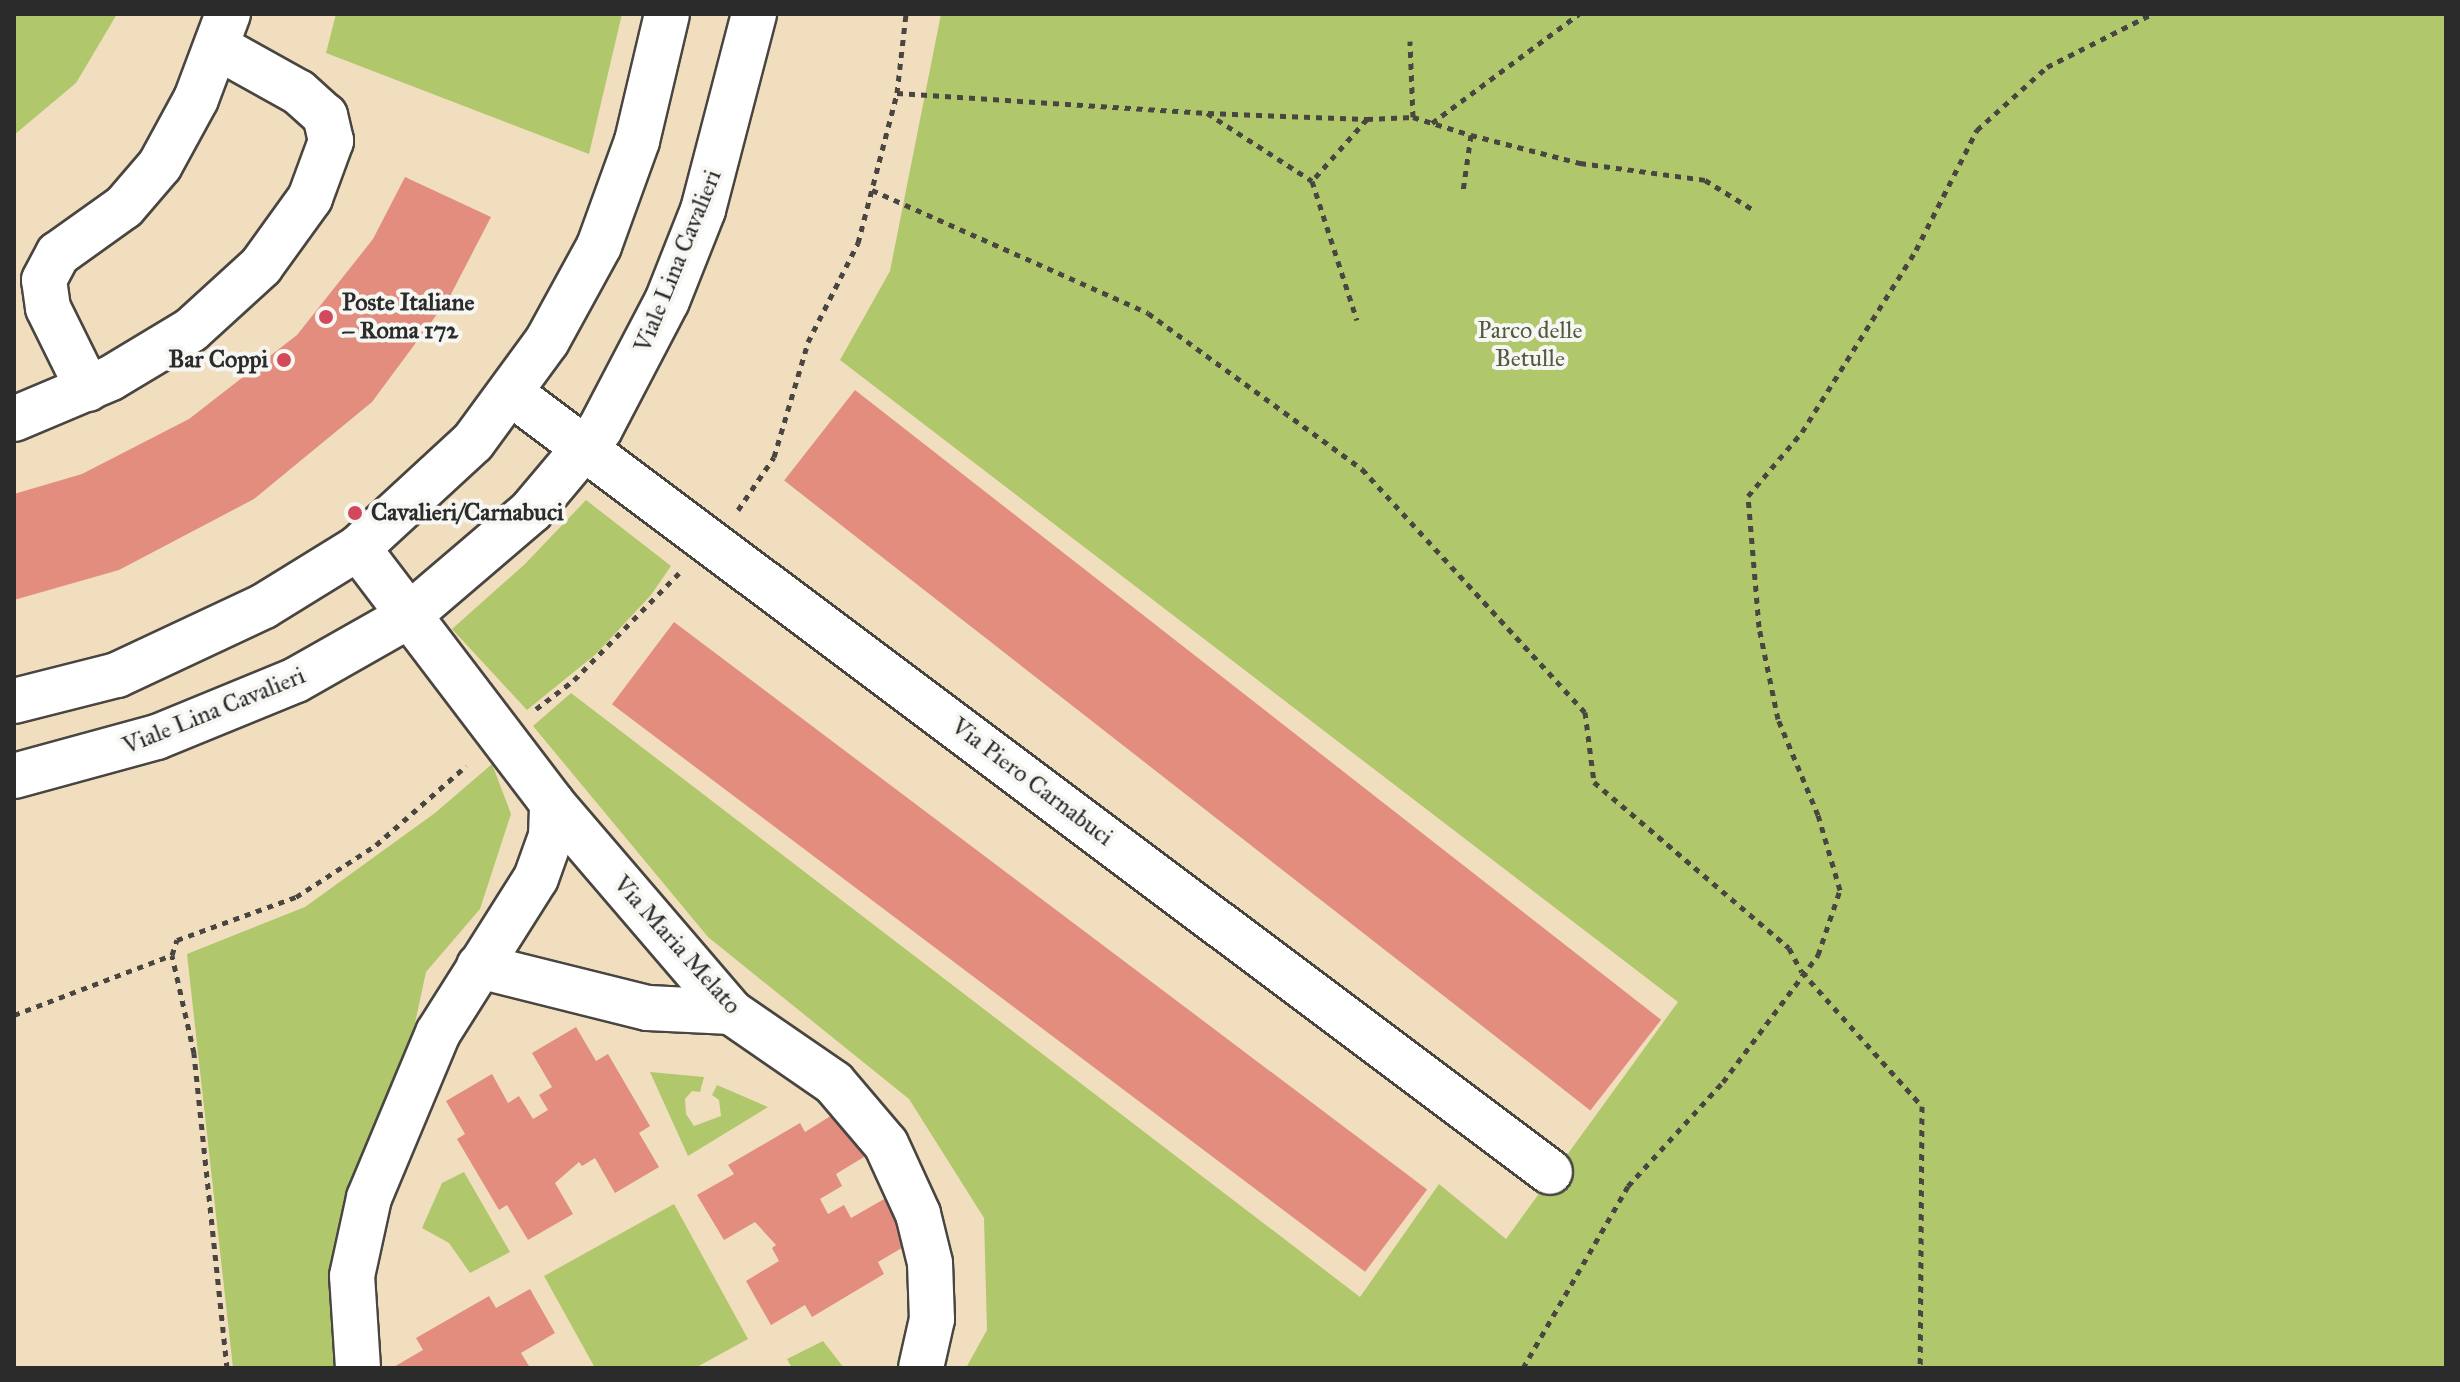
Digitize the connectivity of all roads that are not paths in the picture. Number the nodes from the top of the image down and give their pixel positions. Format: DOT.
graph roads {
  1 [pos="667,14"];
  2 [pos="754,14"];
  3 [pos="222,31"];
  4 [pos="88,389"];
  5 [pos="512,394"];
  6 [pos="14,419"];
  7 [pos="585,450"];
  8 [pos="358,548"];
  9 [pos="407,617"];
  10 [pos="14,701"];
  11 [pos="14,776"];
  12 [pos="552,803"];
  13 [pos="479,966"];
  14 [pos="731,1012"];
  15 [pos="1550,1172"];
  16 [pos="358,1368"];
  17 [pos="921,1368"];
  1 -- 5 [label="street"];
  2 -- 7 [label="street, Viale Lina Cavalieri"];
  3 -- 4 [label="street"];
  3 -- 4 [label="street"];
  4 -- 6 [label="street"];
  5 -- 7 [label="street, Via Piero Carnabuci"];
  5 -- 8 [label="street"];
  7 -- 9 [label="street, Viale Lina Cavalieri"];
  7 -- 15 [label="street, Via Piero Carnabuci"];
  8 -- 9 [label="street, Via Maria Melato"];
  8 -- 10 [label="street"];
  9 -- 11 [label="street, Viale Lina Cavalieri"];
  9 -- 12 [label="street, Via Maria Melato"];
  12 -- 13 [label="street"];
  12 -- 14 [label="street, Via Maria Melato"];
  13 -- 14 [label="street"];
  13 -- 16 [label="street"];
  14 -- 17 [label="street, Via Maria Melato"];
}
